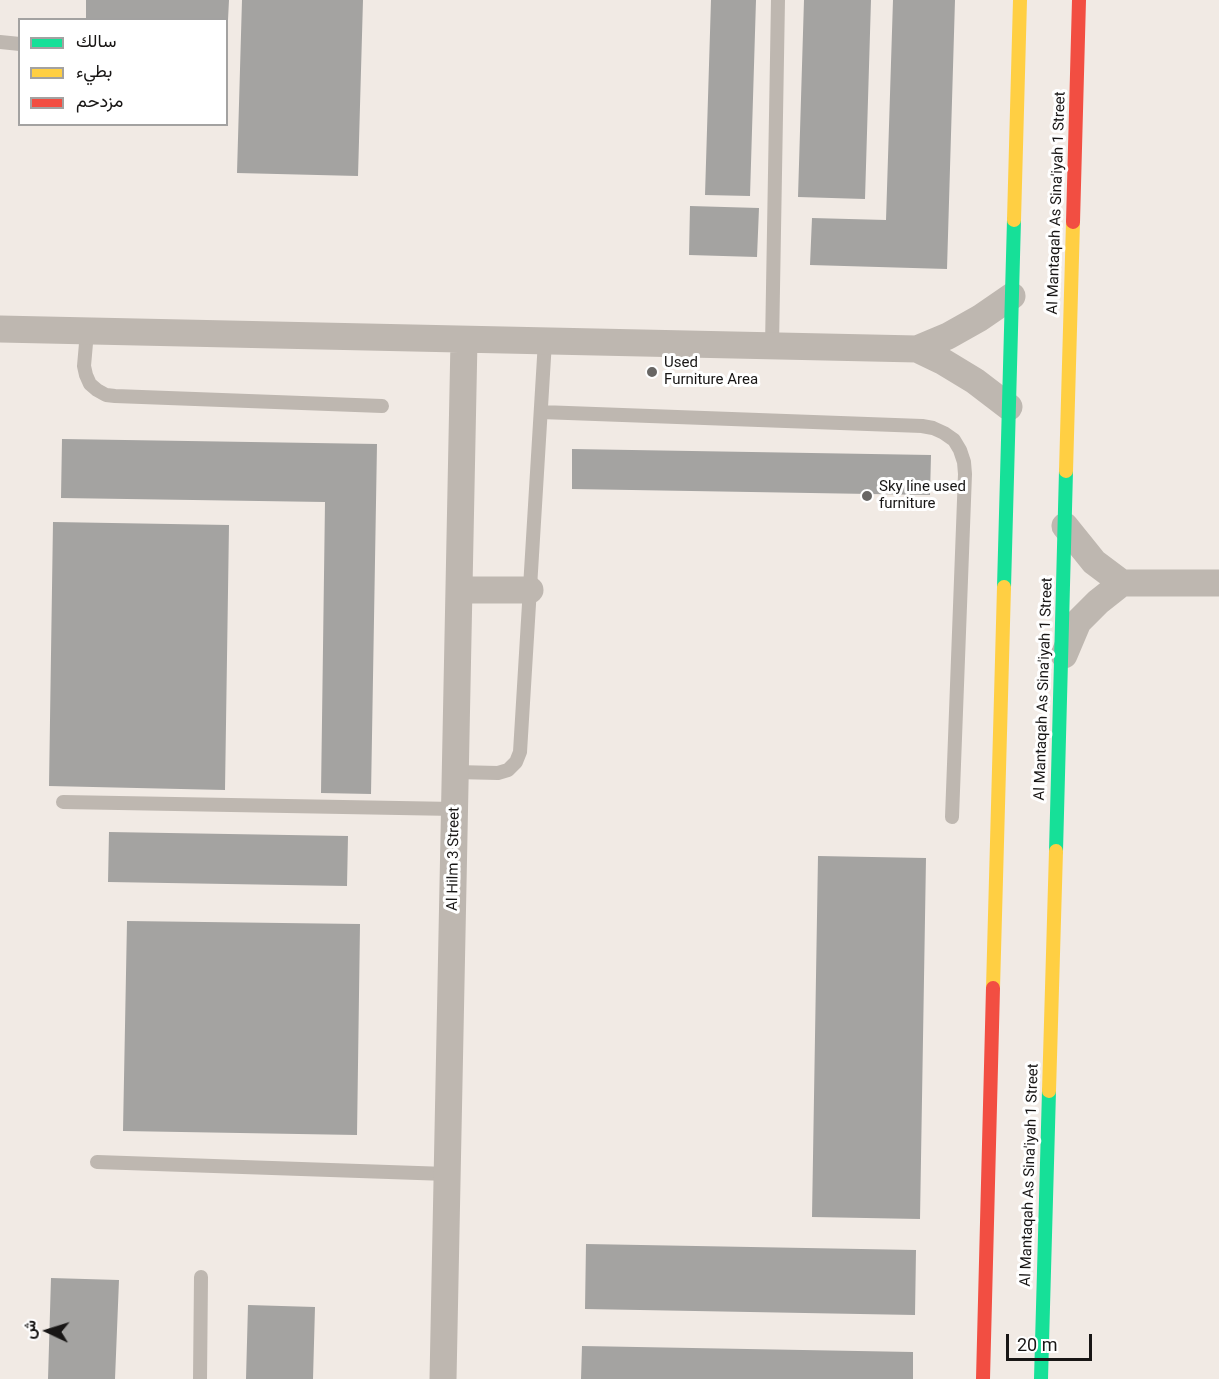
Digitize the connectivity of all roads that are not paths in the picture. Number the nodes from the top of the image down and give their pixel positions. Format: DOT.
graph roads {
  1 [pos="778,0"];
  2 [pos="1020,0"];
  3 [pos="1079,0"];
  4 [pos="0,42"];
  5 [pos="18,44"];
  6 [pos="1012,296"];
  7 [pos="0,329"];
  8 [pos="87,332"];
  9 [pos="464,340"];
  10 [pos="545,342"];
  11 [pos="772,346"];
  12 [pos="917,349"];
  13 [pos="382,406"];
  14 [pos="1009,407"];
  15 [pos="542,412"];
  16 [pos="1065,526"];
  17 [pos="1122,583"];
  18 [pos="1219,583"];
  19 [pos="459,590"];
  20 [pos="530,590"];
  21 [pos="1061,662"];
  22 [pos="456,772"];
  23 [pos="63,802"];
  24 [pos="455,809"];
  25 [pos="952,818"];
  26 [pos="97,1162"];
  27 [pos="447,1174"];
  28 [pos="201,1277"];
  29 [pos="200,1379"];
  30 [pos="443,1379"];
  31 [pos="983,1379"];
  32 [pos="1041,1379"];
  1 -- 11 [label="lane"];
  2 -- 6 [label="street"];
  3 -- 16 [label="street, Al Mantaqah As Sina'iyah 1 Street"];
  4 -- 5 [label="lane"];
  6 -- 12 [label="street"];
  6 -- 14 [label="street"];
  7 -- 8 [label="street"];
  8 -- 9 [label="street"];
  8 -- 13 [label="lane"];
  9 -- 10 [label="street"];
  9 -- 19 [label="street, Al Hilm 3 Street"];
  10 -- 11 [label="street"];
  10 -- 15 [label="lane"];
  11 -- 12 [label="street"];
  12 -- 14 [label="street"];
  14 -- 31 [label="street"];
  15 -- 20 [label="lane"];
  15 -- 25 [label="lane"];
  16 -- 17 [label="street"];
  16 -- 21 [label="street, Al Mantaqah As Sina'iyah 1 Street"];
  17 -- 18 [label="street"];
  17 -- 21 [label="street"];
  19 -- 20 [label="street"];
  19 -- 22 [label="street, Al Hilm 3 Street"];
  20 -- 22 [label="lane"];
  21 -- 32 [label="street, Al Mantaqah As Sina'iyah 1 Street"];
  22 -- 24 [label="street, Al Hilm 3 Street"];
  23 -- 24 [label="lane"];
  24 -- 27 [label="street, Al Hilm 3 Street"];
  26 -- 27 [label="lane"];
  27 -- 30 [label="street, Al Hilm 3 Street"];
  28 -- 29 [label="lane"];
}
